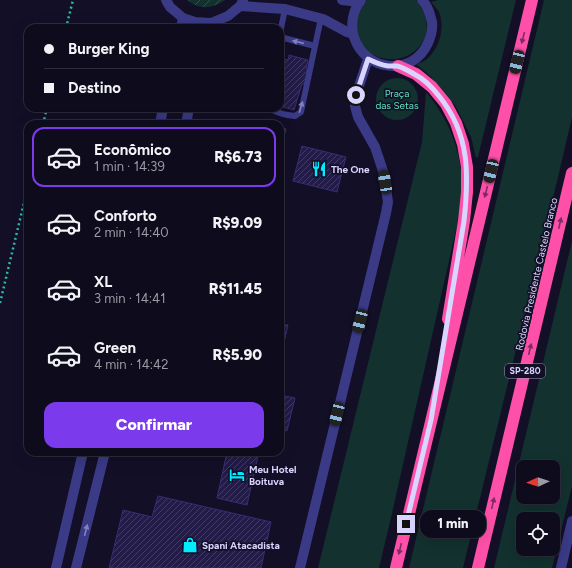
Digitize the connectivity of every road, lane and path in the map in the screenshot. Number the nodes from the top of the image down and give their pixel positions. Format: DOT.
graph roads {
  1 [pos="73,0"];
  2 [pos="166,0"];
  3 [pos="342,0"];
  4 [pos="422,0"];
  5 [pos="532,0"];
  6 [pos="361,1"];
  7 [pos="242,3"];
  8 [pos="285,9"];
  9 [pos="183,18"];
  10 [pos="321,18"];
  11 [pos="67,24"];
  12 [pos="182,24"];
  13 [pos="202,24"];
  14 [pos="214,24"];
  15 [pos="282,24"];
  16 [pos="353,34"];
  17 [pos="284,39"];
  18 [pos="315,46"];
  19 [pos="368,59"];
  20 [pos="398,66"];
  21 [pos="276,112"];
  22 [pos="572,173"];
  23 [pos="24,203"];
  24 [pos="0,303"];
  25 [pos="431,420"];
  26 [pos="83,456"];
  27 [pos="104,456"];
  28 [pos="572,521"];
  29 [pos="56,568"];
  30 [pos="76,568"];
  31 [pos="300,568"];
  32 [pos="396,568"];
  33 [pos="478,568"];
  34 [pos="561,568"];
  1 -- 11 [label="path"];
  2 -- 9 [label="street"];
  3 -- 6 [label="street"];
  4 -- 20 [label="street"];
  5 -- 25 [label="highway, one-way"];
  6 -- 16 [label="street"];
  7 -- 8 [label="street"];
  7 -- 14 [label="street"];
  8 -- 10 [label="street"];
  8 -- 15 [label="lane"];
  9 -- 12 [label="street"];
  9 -- 13 [label="street"];
  10 -- 16 [label="street"];
  10 -- 18 [label="lane"];
  16 -- 19 [label="street"];
  18 -- 17 [label="lane, one-way"];
  21 -- 18 [label="lane, one-way"];
  19 -- 20 [label="street"];
  19 -- 31 [label="street"];
  20 -- 25 [label="highway"];
  33 -- 22 [label="highway, Rodovia Presidente Castelo Branco / SP-280, one-way"];
  23 -- 24 [label="path"];
  25 -- 32 [label="highway, one-way"];
  26 -- 29 [label="street"];
  30 -- 27 [label="street, one-way"];
  28 -- 34 [label="street"];
}
